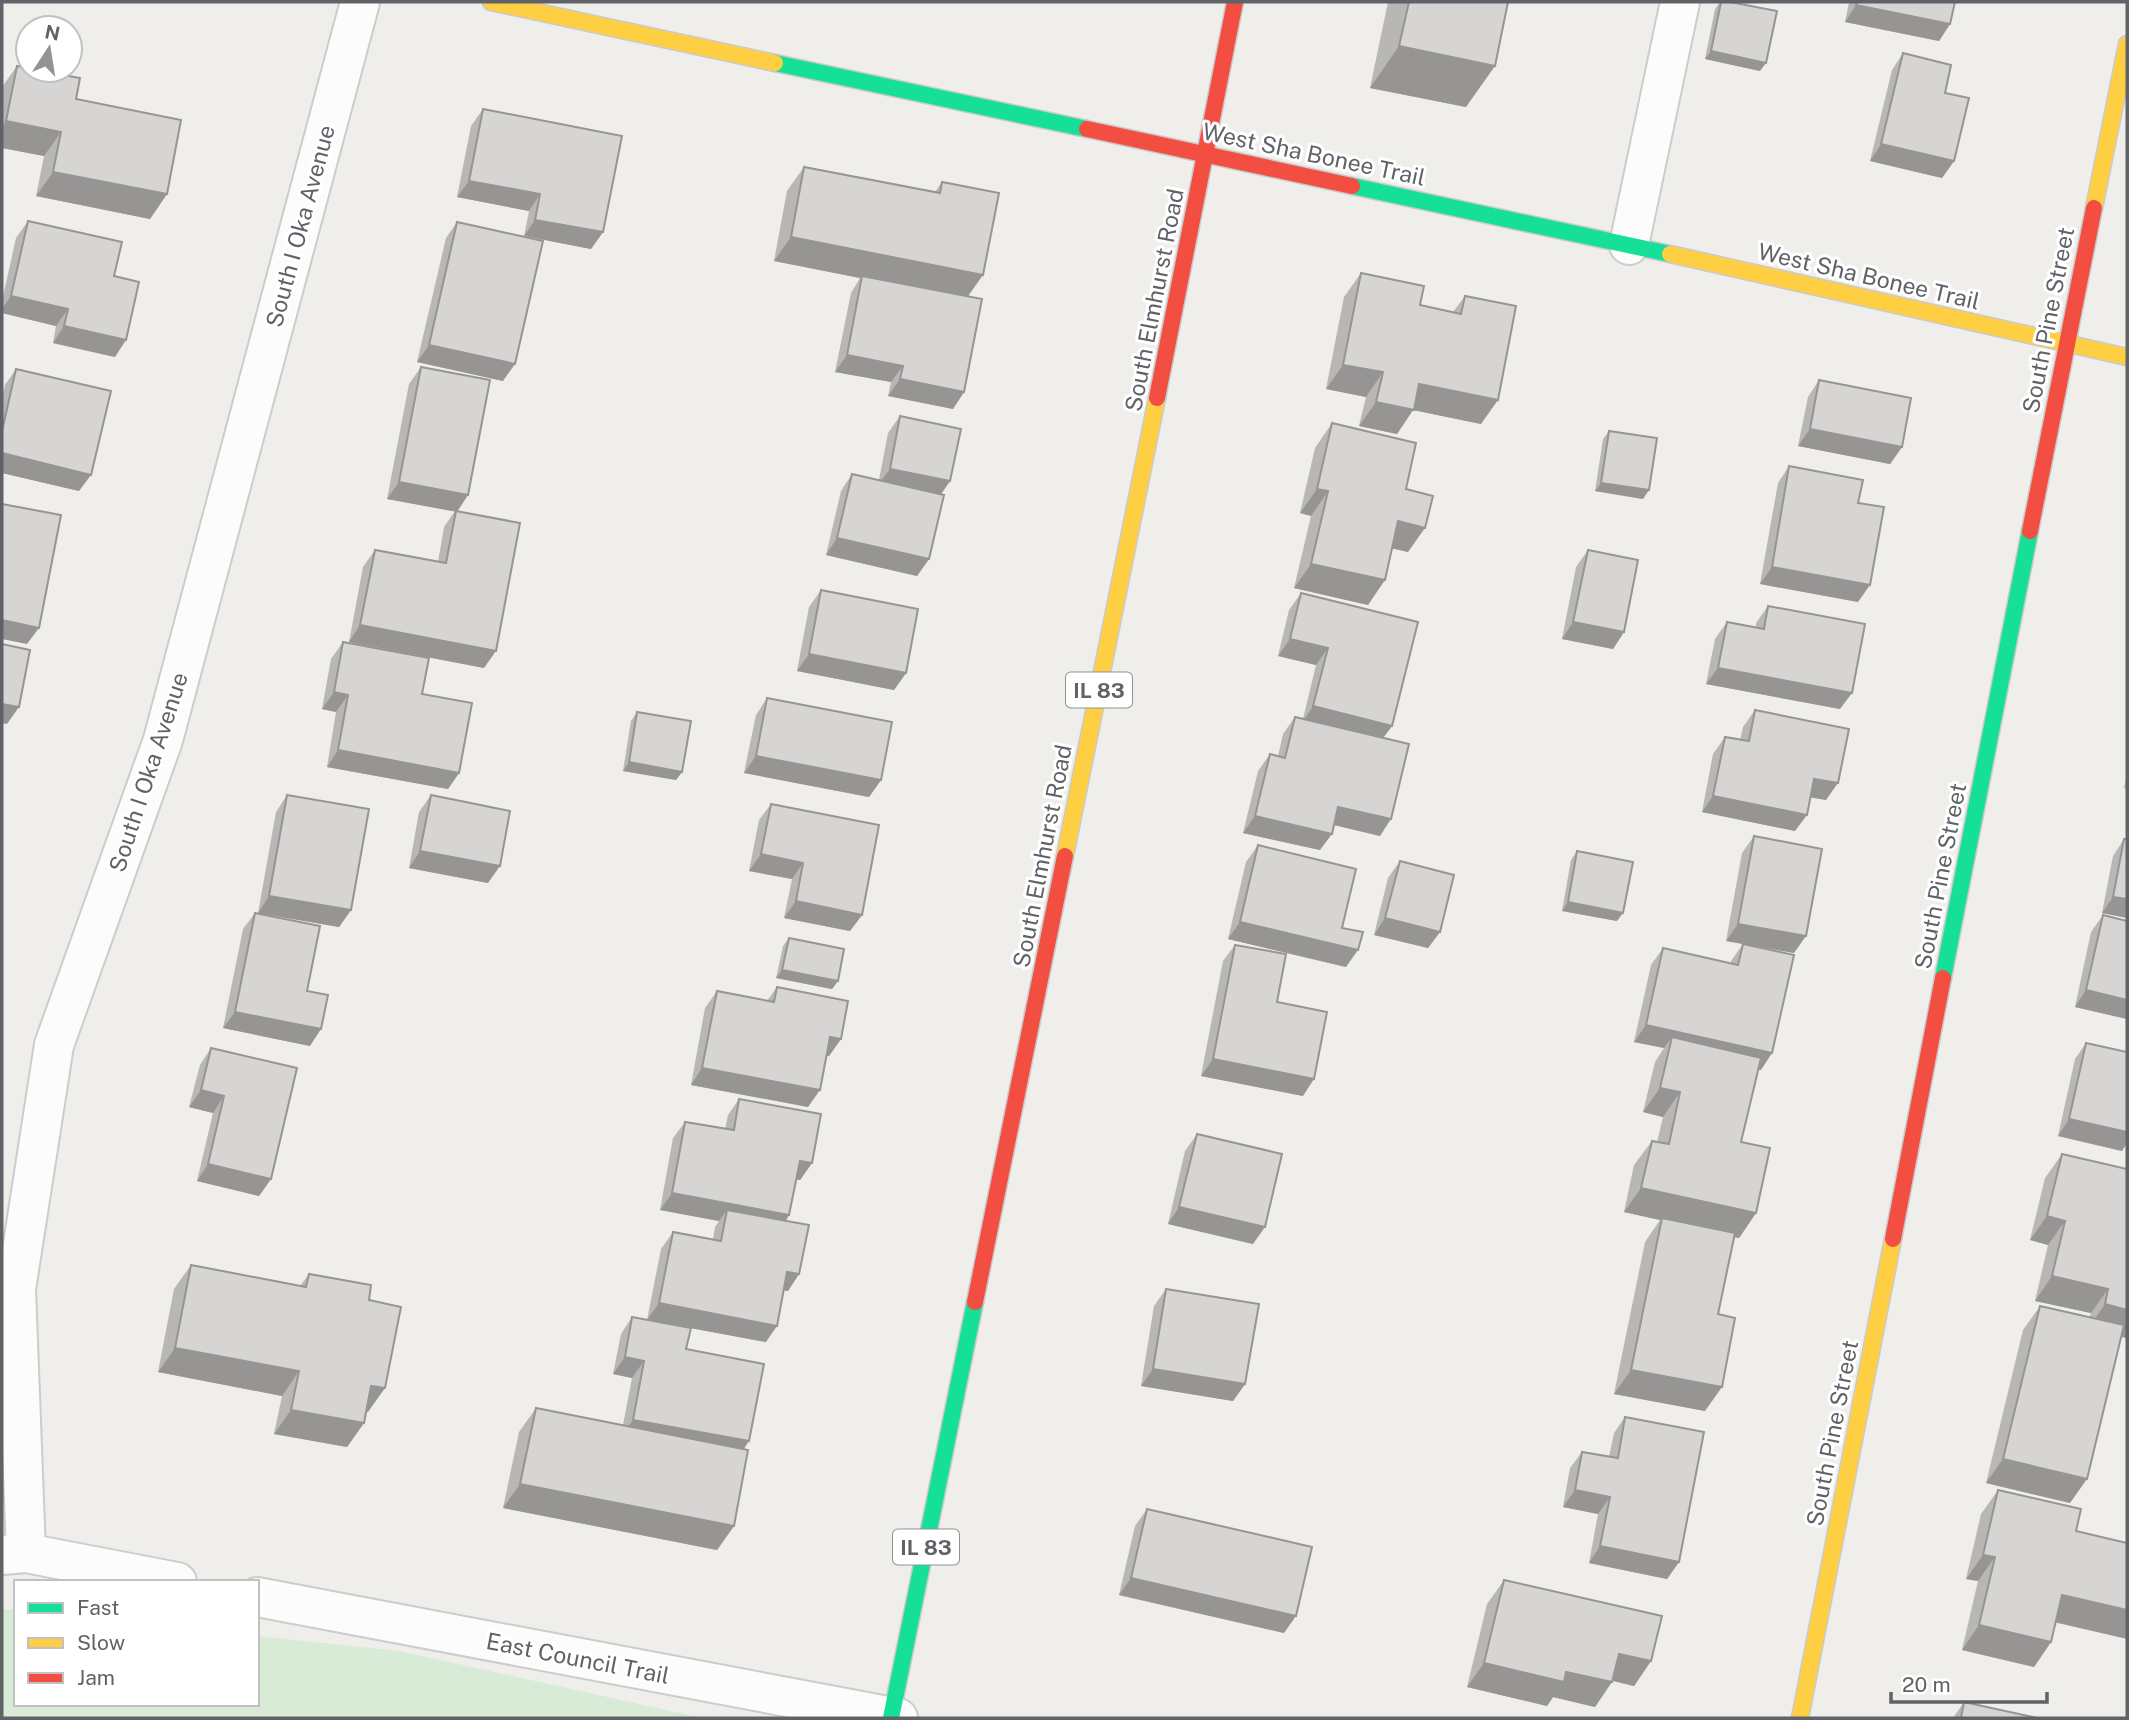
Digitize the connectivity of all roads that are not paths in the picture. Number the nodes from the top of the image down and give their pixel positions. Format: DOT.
graph roads {
  1 [pos="360,2"];
  2 [pos="491,2"];
  3 [pos="1235,2"];
  4 [pos="1680,2"];
  5 [pos="2127,44"];
  6 [pos="1206,155"];
  7 [pos="1629,245"];
  8 [pos="2066,343"];
  9 [pos="2127,357"];
  10 [pos="14,1554"];
  11 [pos="165,1580"];
  12 [pos="259,1597"];
  13 [pos="894,1718"];
  14 [pos="1800,1718"];
  1 -- 10 [label="street, South I Oka Avenue"];
  2 -- 6 [label="street, West Sha Bonee Trail"];
  3 -- 6 [label="street, South Elmhurst Road / IL 83"];
  4 -- 7 [label="street"];
  5 -- 8 [label="street, South Pine Street"];
  6 -- 7 [label="street, West Sha Bonee Trail"];
  6 -- 13 [label="street, South Elmhurst Road / IL 83"];
  7 -- 8 [label="street, West Sha Bonee Trail"];
  8 -- 9 [label="street, West Sha Bonee Trail"];
  8 -- 14 [label="street, South Pine Street"];
  10 -- 11 [label="street"];
  12 -- 13 [label="street, East Council Trail"];
}
